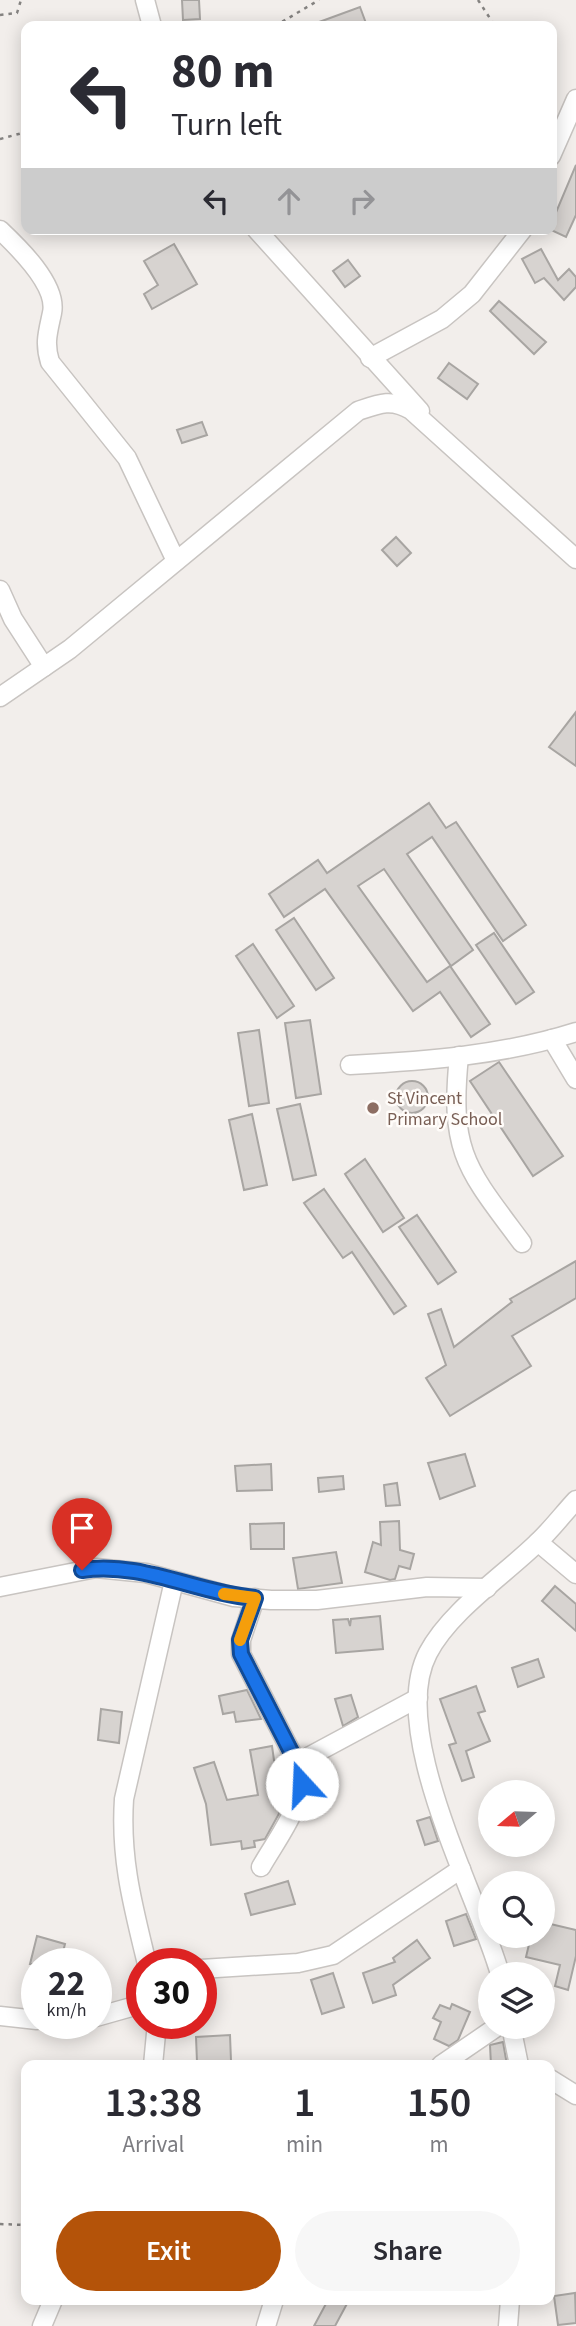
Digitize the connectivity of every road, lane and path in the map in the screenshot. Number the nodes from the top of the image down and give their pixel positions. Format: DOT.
graph roads {
  1 [pos="22,0"];
  2 [pos="145,0"];
  3 [pos="319,0"];
  4 [pos="478,0"];
  5 [pos="0,15"];
  6 [pos="151,21"];
  7 [pos="283,21"];
  8 [pos="492,21"];
  9 [pos="576,99"];
  10 [pos="21,133"];
  11 [pos="0,139"];
  12 [pos="557,142"];
  13 [pos="0,230"];
  14 [pos="261,235"];
  15 [pos="518,235"];
  16 [pos="370,358"];
  17 [pos="439,435"];
  18 [pos="576,559"];
  19 [pos="176,561"];
  20 [pos="0,590"];
  21 [pos="44,667"];
  22 [pos="0,697"];
  23 [pos="576,1032"];
  24 [pos="552,1040"];
  25 [pos="459,1056"];
  26 [pos="350,1065"];
  27 [pos="576,1079"];
  28 [pos="522,1243"];
  29 [pos="576,1500"];
  30 [pos="538,1542"];
  31 [pos="576,1574"];
  32 [pos="174,1581"];
  33 [pos="0,1587"];
  34 [pos="487,1588"];
  35 [pos="255,1598"];
  36 [pos="418,1698"];
  37 [pos="297,1763"];
  38 [pos="261,1867"];
  39 [pos="461,1869"];
  40 [pos="143,1948"];
  41 [pos="496,1962"];
  42 [pos="217,1968"];
  43 [pos="0,2016"];
  44 [pos="21,2018"];
  45 [pos="155,2039"];
  46 [pos="479,2039"];
  47 [pos="514,2039"];
  48 [pos="518,2059"];
  49 [pos="153,2060"];
  50 [pos="448,2060"];
  51 [pos="555,2082"];
  52 [pos="576,2095"];
  53 [pos="0,2224"];
  54 [pos="21,2225"];
  55 [pos="50,2305"];
  56 [pos="272,2305"];
  57 [pos="510,2305"];
  58 [pos="42,2326"];
  59 [pos="266,2326"];
  60 [pos="508,2326"];
  1 -- 5 [label="path"];
  2 -- 6 [label="street"];
  3 -- 7 [label="path"];
  4 -- 8 [label="path"];
  9 -- 12 [label="street"];
  10 -- 11 [label="path"];
  13 -- 19 [label="street"];
  14 -- 16 [label="street"];
  15 -- 16 [label="street"];
  16 -- 17 [label="street"];
  17 -- 18 [label="street"];
  17 -- 19 [label="street"];
  19 -- 21 [label="street"];
  20 -- 21 [label="street"];
  21 -- 22 [label="street"];
  23 -- 24 [label="street"];
  24 -- 25 [label="street"];
  24 -- 27 [label="street"];
  25 -- 26 [label="street"];
  25 -- 28 [label="street"];
  29 -- 30 [label="street"];
  30 -- 31 [label="street"];
  30 -- 34 [label="street"];
  32 -- 33 [label="street"];
  32 -- 35 [label="street"];
  32 -- 40 [label="street"];
  34 -- 35 [label="street"];
  34 -- 36 [label="street"];
  35 -- 37 [label="street"];
  36 -- 37 [label="street"];
  36 -- 39 [label="street"];
  37 -- 38 [label="street"];
  39 -- 41 [label="street"];
  39 -- 42 [label="street"];
  43 -- 44 [label="street"];
  45 -- 49 [label="street"];
  46 -- 50 [label="street"];
  47 -- 48 [label="street"];
  51 -- 52 [label="street"];
  53 -- 54 [label="path"];
  55 -- 58 [label="street"];
  56 -- 59 [label="street"];
  57 -- 60 [label="street"];
}
